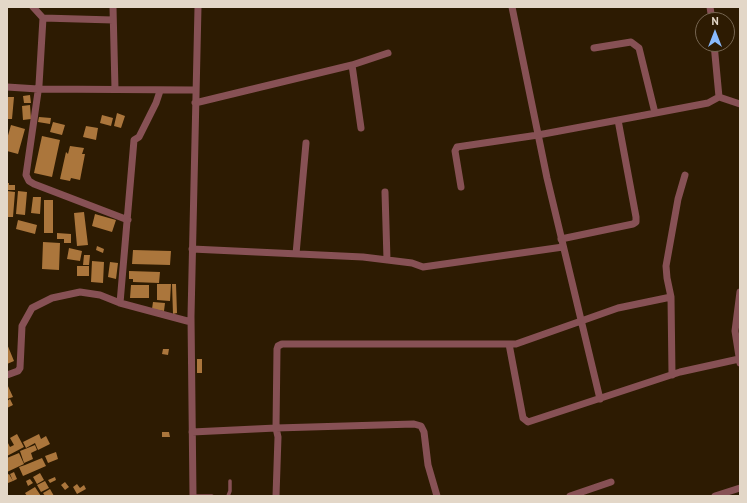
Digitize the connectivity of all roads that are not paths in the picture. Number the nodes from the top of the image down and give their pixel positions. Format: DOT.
graph roads {
  1 [pos="33,7"];
  2 [pos="113,7"];
  3 [pos="198,7"];
  4 [pos="512,7"];
  5 [pos="43,18"];
  6 [pos="113,20"];
  7 [pos="594,48"];
  8 [pos="715,52"];
  9 [pos="388,53"];
  10 [pos="352,65"];
  11 [pos="7,87"];
  12 [pos="38,89"];
  13 [pos="115,89"];
  14 [pos="195,90"];
  15 [pos="160,91"];
  16 [pos="719,97"];
  17 [pos="195,103"];
  18 [pos="740,104"];
  19 [pos="655,113"];
  20 [pos="618,120"];
  21 [pos="361,128"];
  22 [pos="538,135"];
  23 [pos="306,143"];
  24 [pos="685,175"];
  25 [pos="461,186"];
  26 [pos="385,192"];
  27 [pos="128,220"];
  28 [pos="561,239"];
  29 [pos="563,247"];
  30 [pos="192,249"];
  31 [pos="296,254"];
  32 [pos="387,260"];
  33 [pos="740,292"];
  34 [pos="671,297"];
  35 [pos="120,303"];
  36 [pos="581,320"];
  37 [pos="191,322"];
  38 [pos="509,344"];
  39 [pos="738,345"];
  40 [pos="739,361"];
  41 [pos="672,374"];
  42 [pos="7,375"];
  43 [pos="600,398"];
  44 [pos="276,428"];
  45 [pos="192,432"];
  46 [pos="230,481"];
  47 [pos="611,482"];
  48 [pos="740,488"];
  49 [pos="193,496"];
  50 [pos="212,496"];
  51 [pos="228,496"];
  52 [pos="276,496"];
  53 [pos="437,496"];
  54 [pos="570,496"];
  55 [pos="715,496"];
  1 -- 5 [label="street"];
  2 -- 6 [label="street"];
  3 -- 14 [label="street"];
  4 -- 22 [label="street"];
  5 -- 6 [label="street"];
  5 -- 12 [label="street"];
  6 -- 13 [label="street"];
  7 -- 19 [label="street"];
  8 -- 16 [label="street"];
  9 -- 10 [label="street"];
  10 -- 17 [label="street"];
  10 -- 21 [label="street"];
  11 -- 12 [label="street"];
  12 -- 13 [label="street"];
  12 -- 27 [label="street"];
  13 -- 15 [label="street"];
  14 -- 15 [label="street"];
  14 -- 17 [label="street"];
  15 -- 27 [label="street"];
  16 -- 18 [label="street"];
  16 -- 19 [label="street"];
  17 -- 30 [label="street"];
  19 -- 20 [label="street"];
  20 -- 22 [label="street"];
  20 -- 28 [label="street"];
  22 -- 25 [label="street"];
  22 -- 28 [label="street"];
  23 -- 31 [label="street"];
  24 -- 34 [label="street"];
  26 -- 32 [label="street"];
  27 -- 35 [label="street"];
  28 -- 29 [label="street"];
  29 -- 32 [label="street"];
  29 -- 36 [label="street"];
  30 -- 31 [label="street"];
  30 -- 37 [label="street"];
  31 -- 32 [label="street"];
  33 -- 39 [label="street"];
  34 -- 36 [label="street"];
  34 -- 41 [label="street"];
  35 -- 37 [label="street"];
  35 -- 42 [label="street"];
  36 -- 38 [label="street"];
  36 -- 43 [label="street"];
  37 -- 45 [label="street"];
  38 -- 43 [label="street"];
  38 -- 44 [label="street"];
  39 -- 40 [label="street"];
  40 -- 41 [label="street"];
  41 -- 43 [label="street"];
  44 -- 45 [label="street"];
  44 -- 52 [label="street"];
  44 -- 53 [label="street"];
  45 -- 49 [label="street"];
  46 -- 51 [label="lane"];
  47 -- 54 [label="street"];
  48 -- 55 [label="street"];
  49 -- 50 [label="lane"];
}
